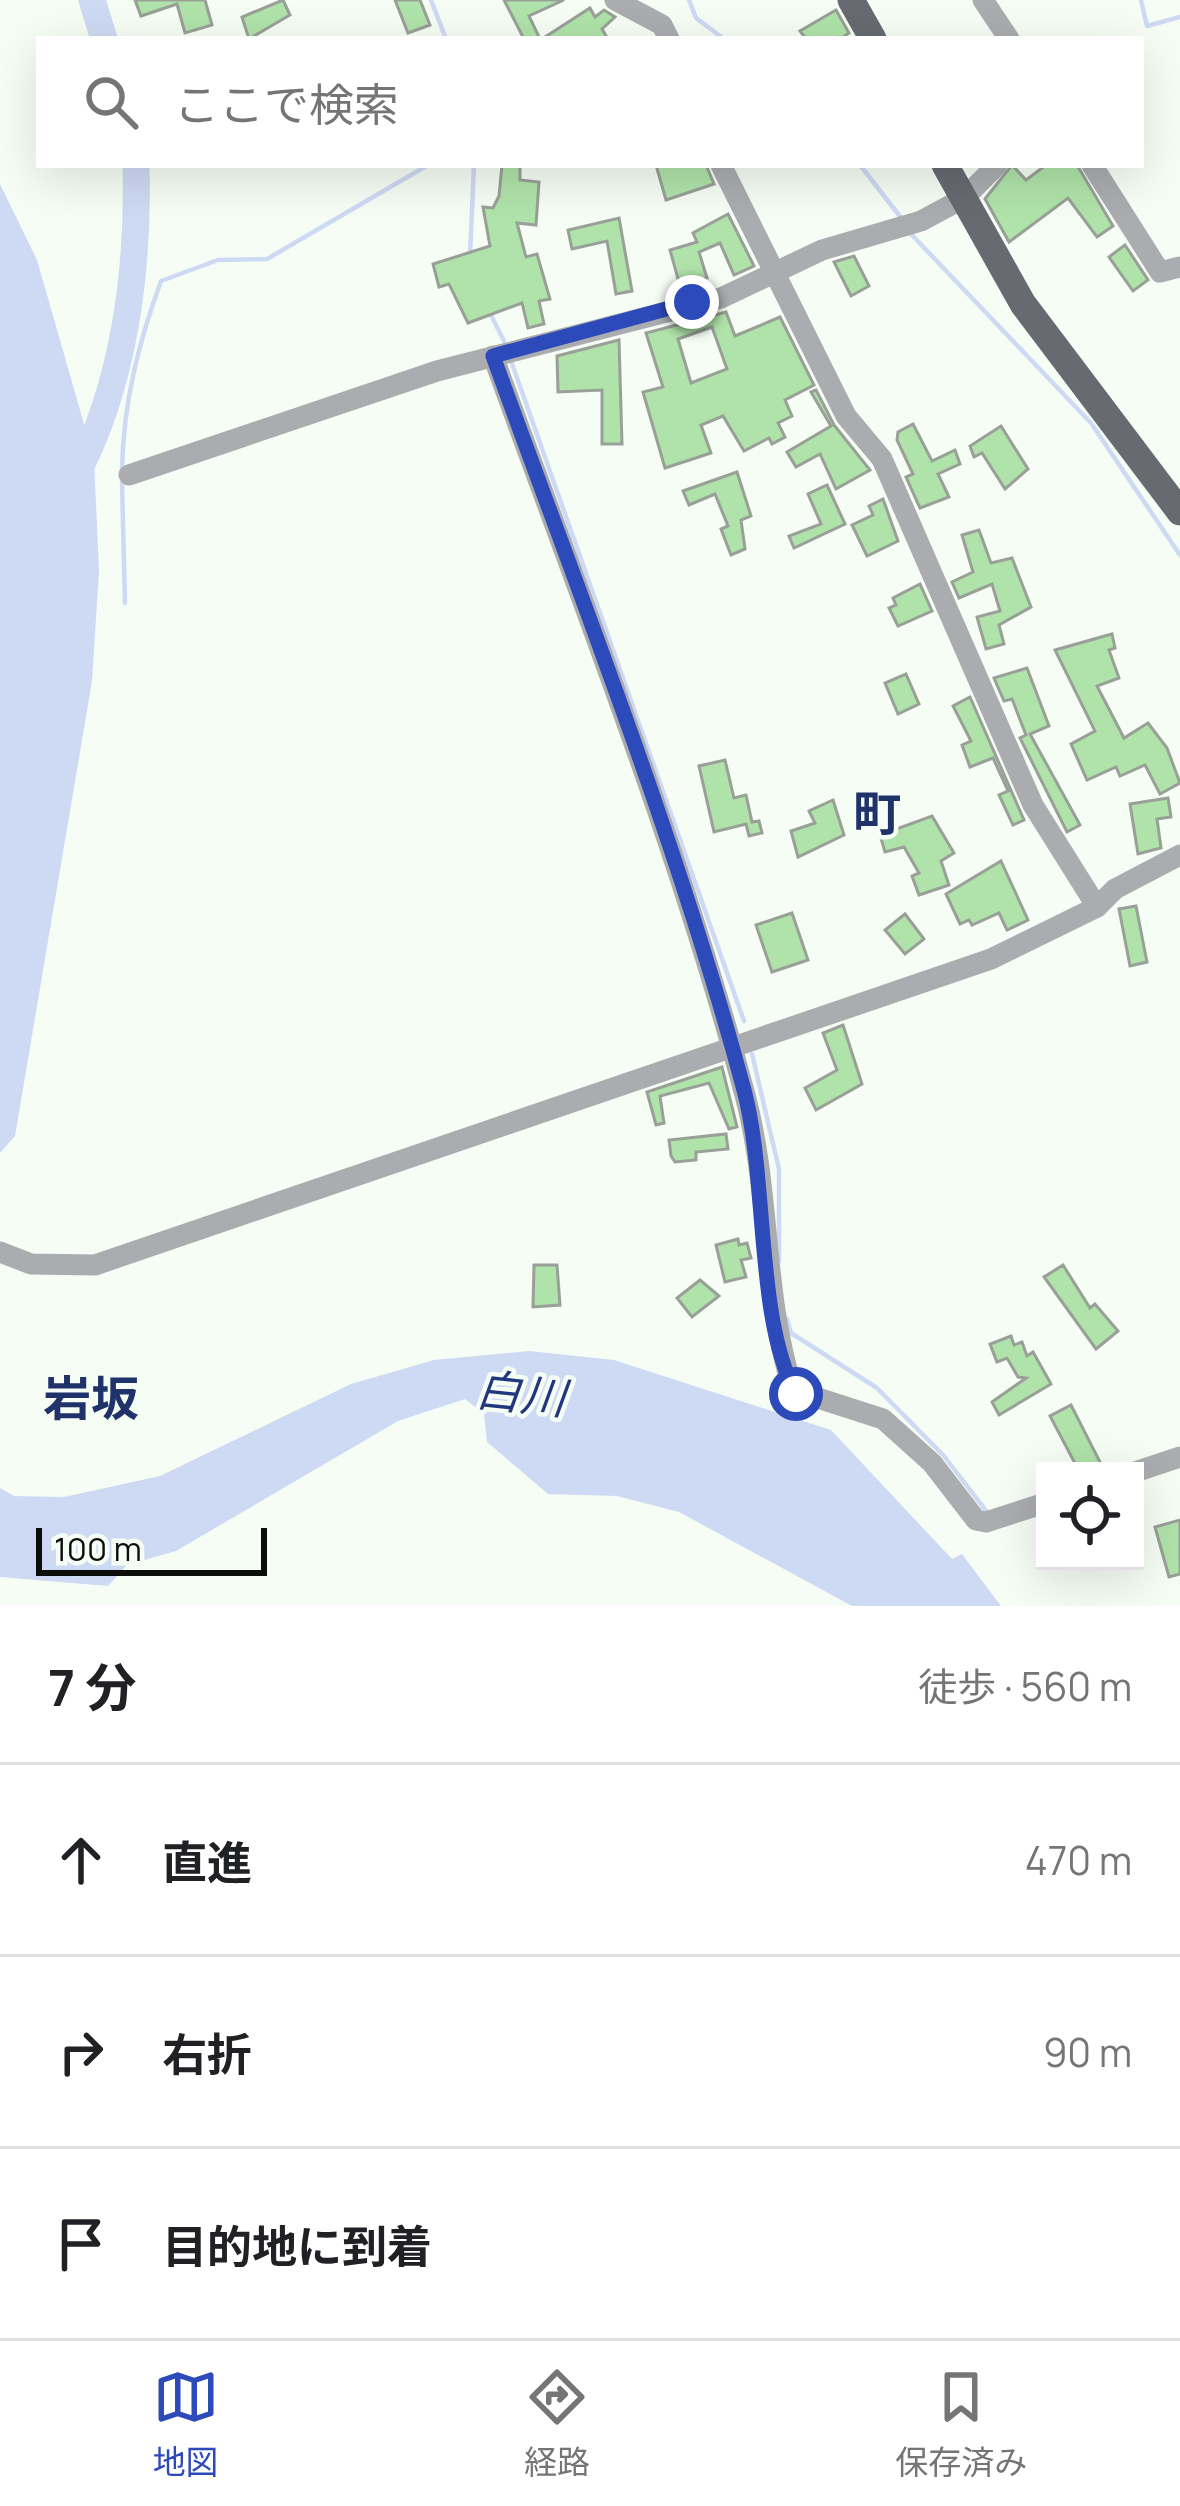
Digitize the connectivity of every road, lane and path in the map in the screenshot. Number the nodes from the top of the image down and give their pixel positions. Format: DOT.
graph roads {
  1 [pos="615,0"];
  2 [pos="851,0"];
  3 [pos="983,0"];
  4 [pos="668,36"];
  5 [pos="872,36"];
  6 [pos="1007,36"];
  7 [pos="722,168"];
  8 [pos="947,168"];
  9 [pos="994,168"];
  10 [pos="1094,168"];
  11 [pos="964,198"];
  12 [pos="1180,267"];
  13 [pos="773,275"];
  14 [pos="493,356"];
  15 [pos="129,476"];
  16 [pos="1180,512"];
  17 [pos="1180,855"];
  18 [pos="1097,907"];
  19 [pos="733,1049"];
  20 [pos="4,1255"];
  21 [pos="1180,1457"];
  22 [pos="1144,1469"];
  23 [pos="1036,1506"];
  1 -- 4 [label="street"];
  2 -- 5 [label="main road"];
  3 -- 6 [label="street"];
  7 -- 13 [label="street"];
  8 -- 11 [label="main road"];
  9 -- 11 [label="street"];
  10 -- 12 [label="street"];
  11 -- 13 [label="street"];
  11 -- 16 [label="main road"];
  13 -- 14 [label="street"];
  13 -- 18 [label="street"];
  14 -- 15 [label="street"];
  14 -- 19 [label="street"];
  17 -- 18 [label="street"];
  18 -- 19 [label="street"];
  19 -- 20 [label="street"];
  19 -- 23 [label="street"];
  21 -- 22 [label="street"];
}
